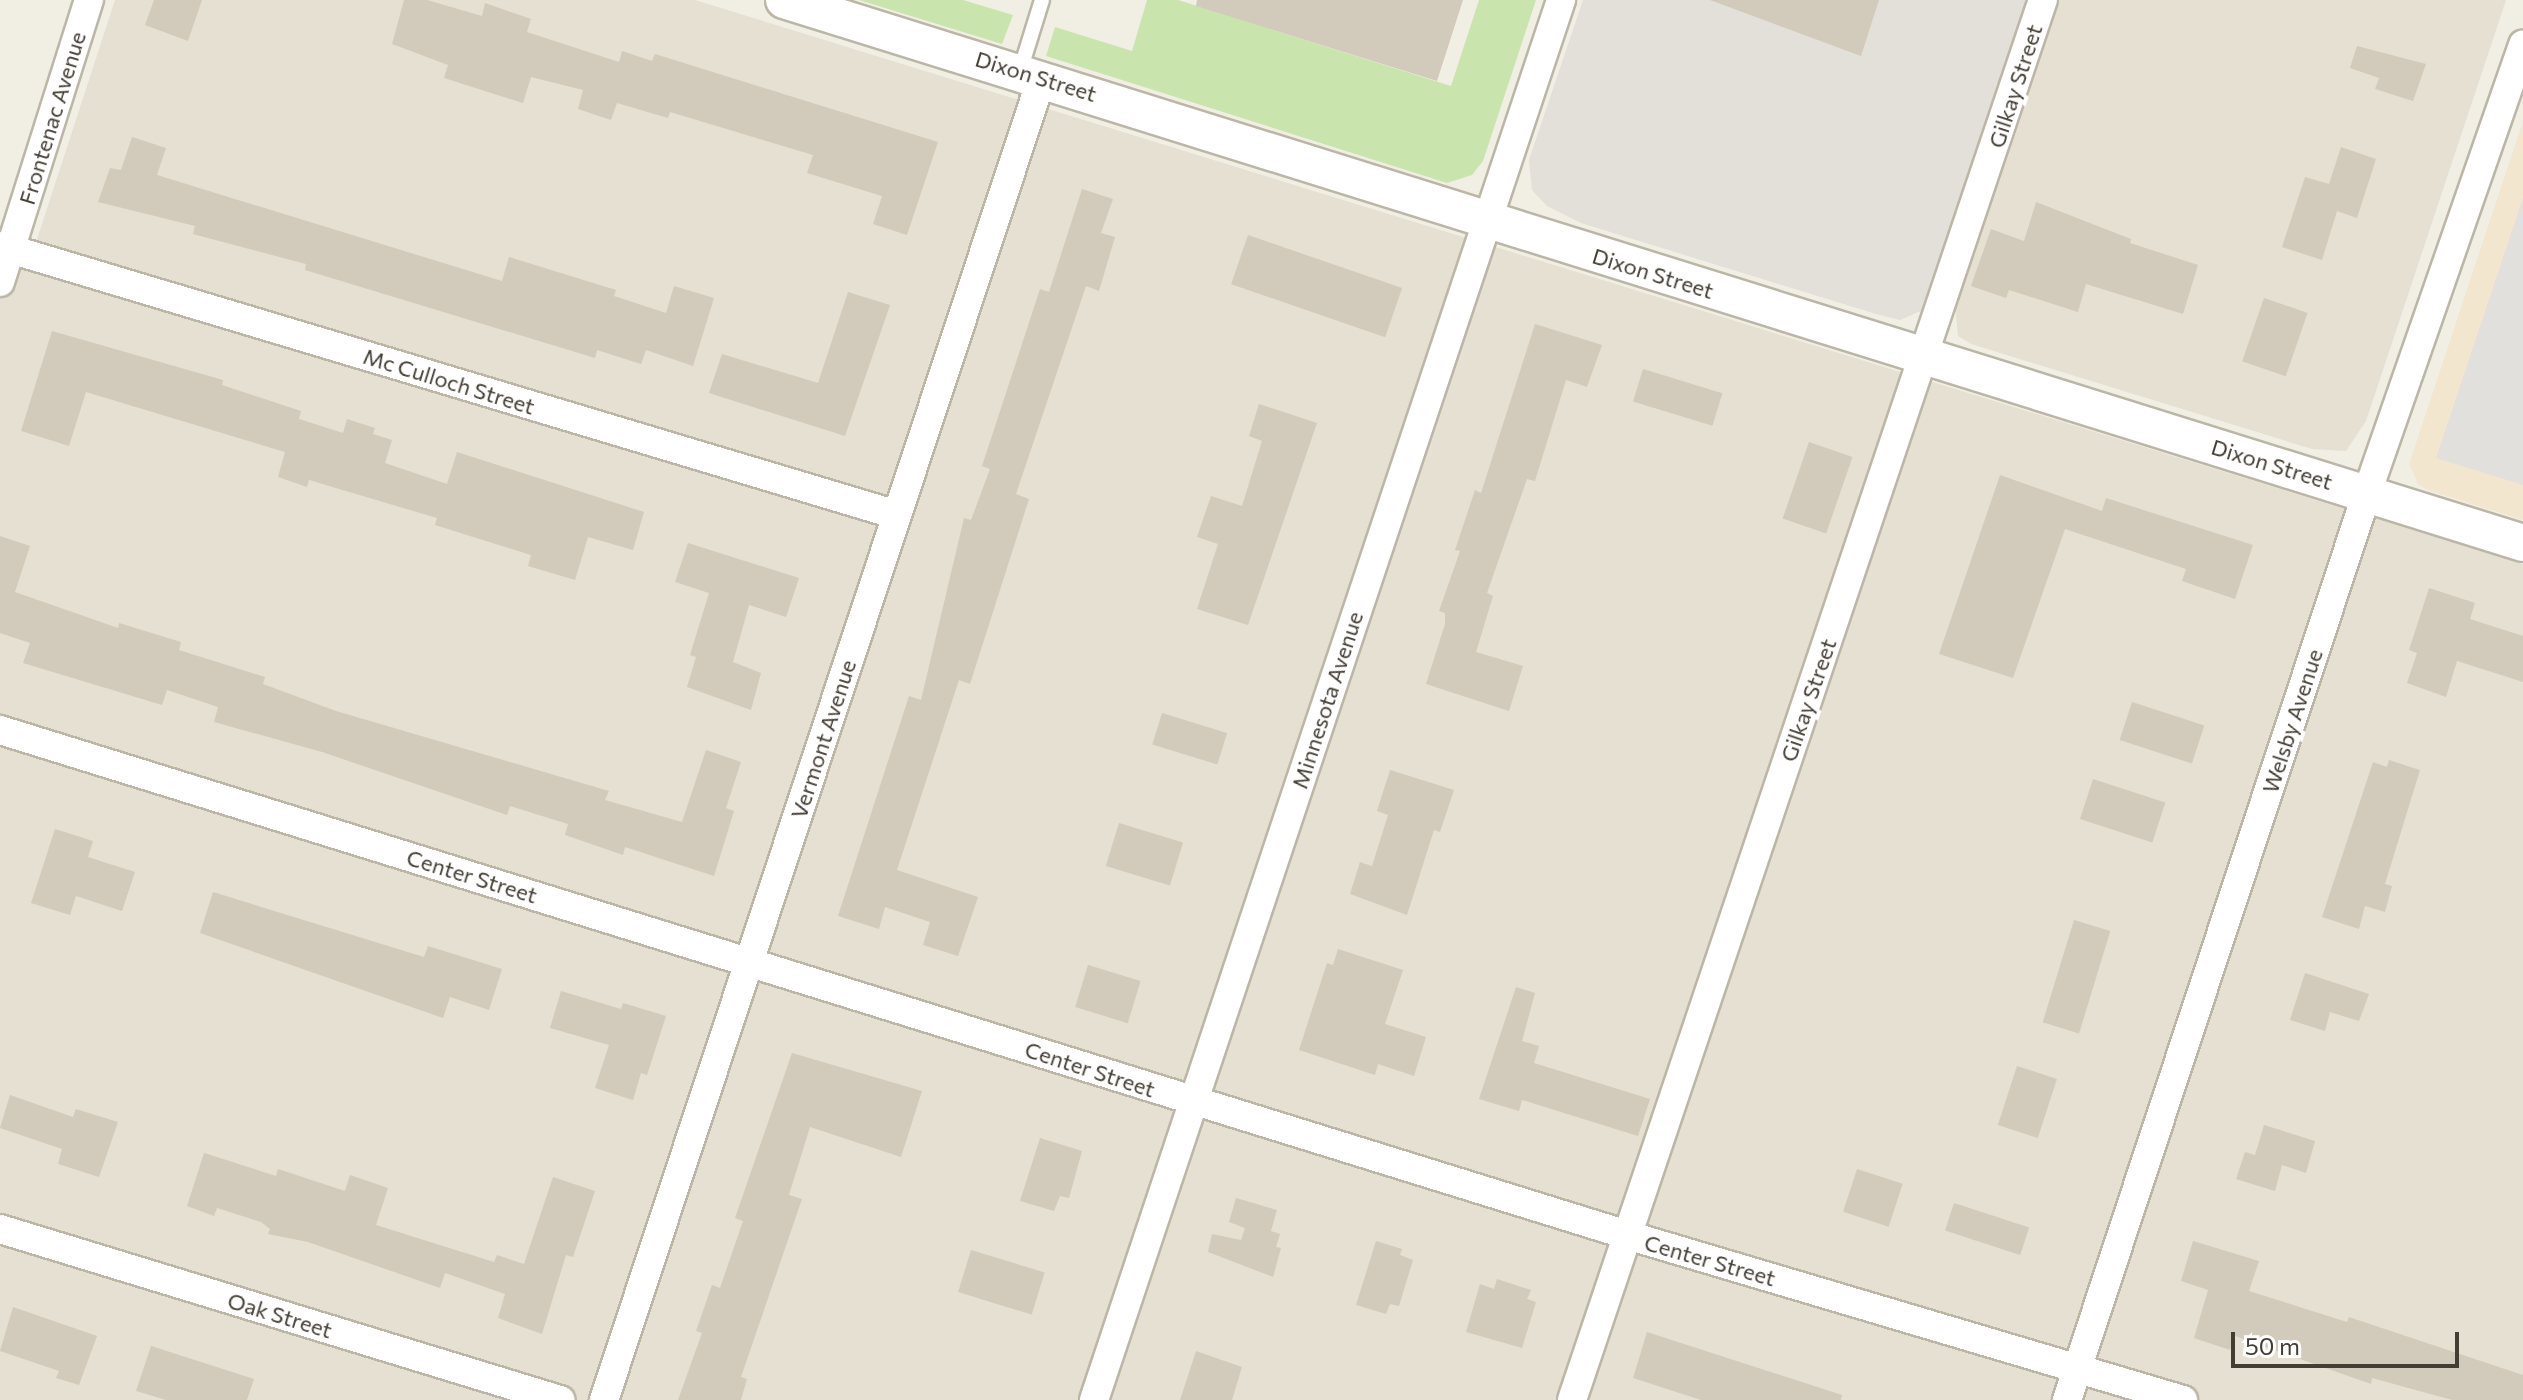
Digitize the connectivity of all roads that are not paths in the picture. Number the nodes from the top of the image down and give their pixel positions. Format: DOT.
graph roads {
  1 [pos="89,0"];
  2 [pos="784,0"];
  3 [pos="1042,0"];
  4 [pos="1561,0"];
  5 [pos="2043,0"];
  6 [pos="2523,44"];
  7 [pos="1031,74"];
  8 [pos="1486,222"];
  9 [pos="5,248"];
  10 [pos="0,282"];
  11 [pos="1925,357"];
  12 [pos="2367,493"];
  13 [pos="897,515"];
  14 [pos="2523,543"];
  15 [pos="0,730"];
  16 [pos="749,961"];
  17 [pos="1193,1101"];
  18 [pos="0,1229"];
  19 [pos="1627,1235"];
  20 [pos="2078,1367"];
  21 [pos="560,1400"];
  22 [pos="604,1400"];
  23 [pos="1094,1400"];
  24 [pos="1572,1400"];
  25 [pos="2067,1400"];
  26 [pos="2183,1400"];
  1 -- 9 [label="street, Frontenac Avenue"];
  2 -- 7 [label="street, Dixon Street"];
  3 -- 7 [label="lane"];
  4 -- 8 [label="street, Minnesota Avenue"];
  5 -- 11 [label="street, Gilkay Street"];
  6 -- 12 [label="street, Welsby Avenue"];
  7 -- 8 [label="street, Dixon Street"];
  7 -- 13 [label="street, Vermont Avenue"];
  8 -- 11 [label="street, Dixon Street"];
  8 -- 17 [label="street, Minnesota Avenue"];
  9 -- 10 [label="street, Frontenac Avenue"];
  9 -- 13 [label="street, Mc Culloch Street"];
  11 -- 12 [label="street, Dixon Street"];
  11 -- 19 [label="street, Gilkay Street"];
  12 -- 14 [label="street, Dixon Street"];
  12 -- 20 [label="street, Welsby Avenue"];
  13 -- 16 [label="street, Vermont Avenue"];
  15 -- 16 [label="street, Center Street"];
  16 -- 17 [label="street, Center Street"];
  16 -- 22 [label="street, Vermont Avenue"];
  17 -- 19 [label="street, Center Street"];
  17 -- 23 [label="street, Minnesota Avenue"];
  18 -- 21 [label="street, Oak Street"];
  19 -- 20 [label="street, Center Street"];
  19 -- 24 [label="street, Gilkay Street"];
  20 -- 25 [label="street, Welsby Avenue"];
  20 -- 26 [label="street, Center Street"];
}
